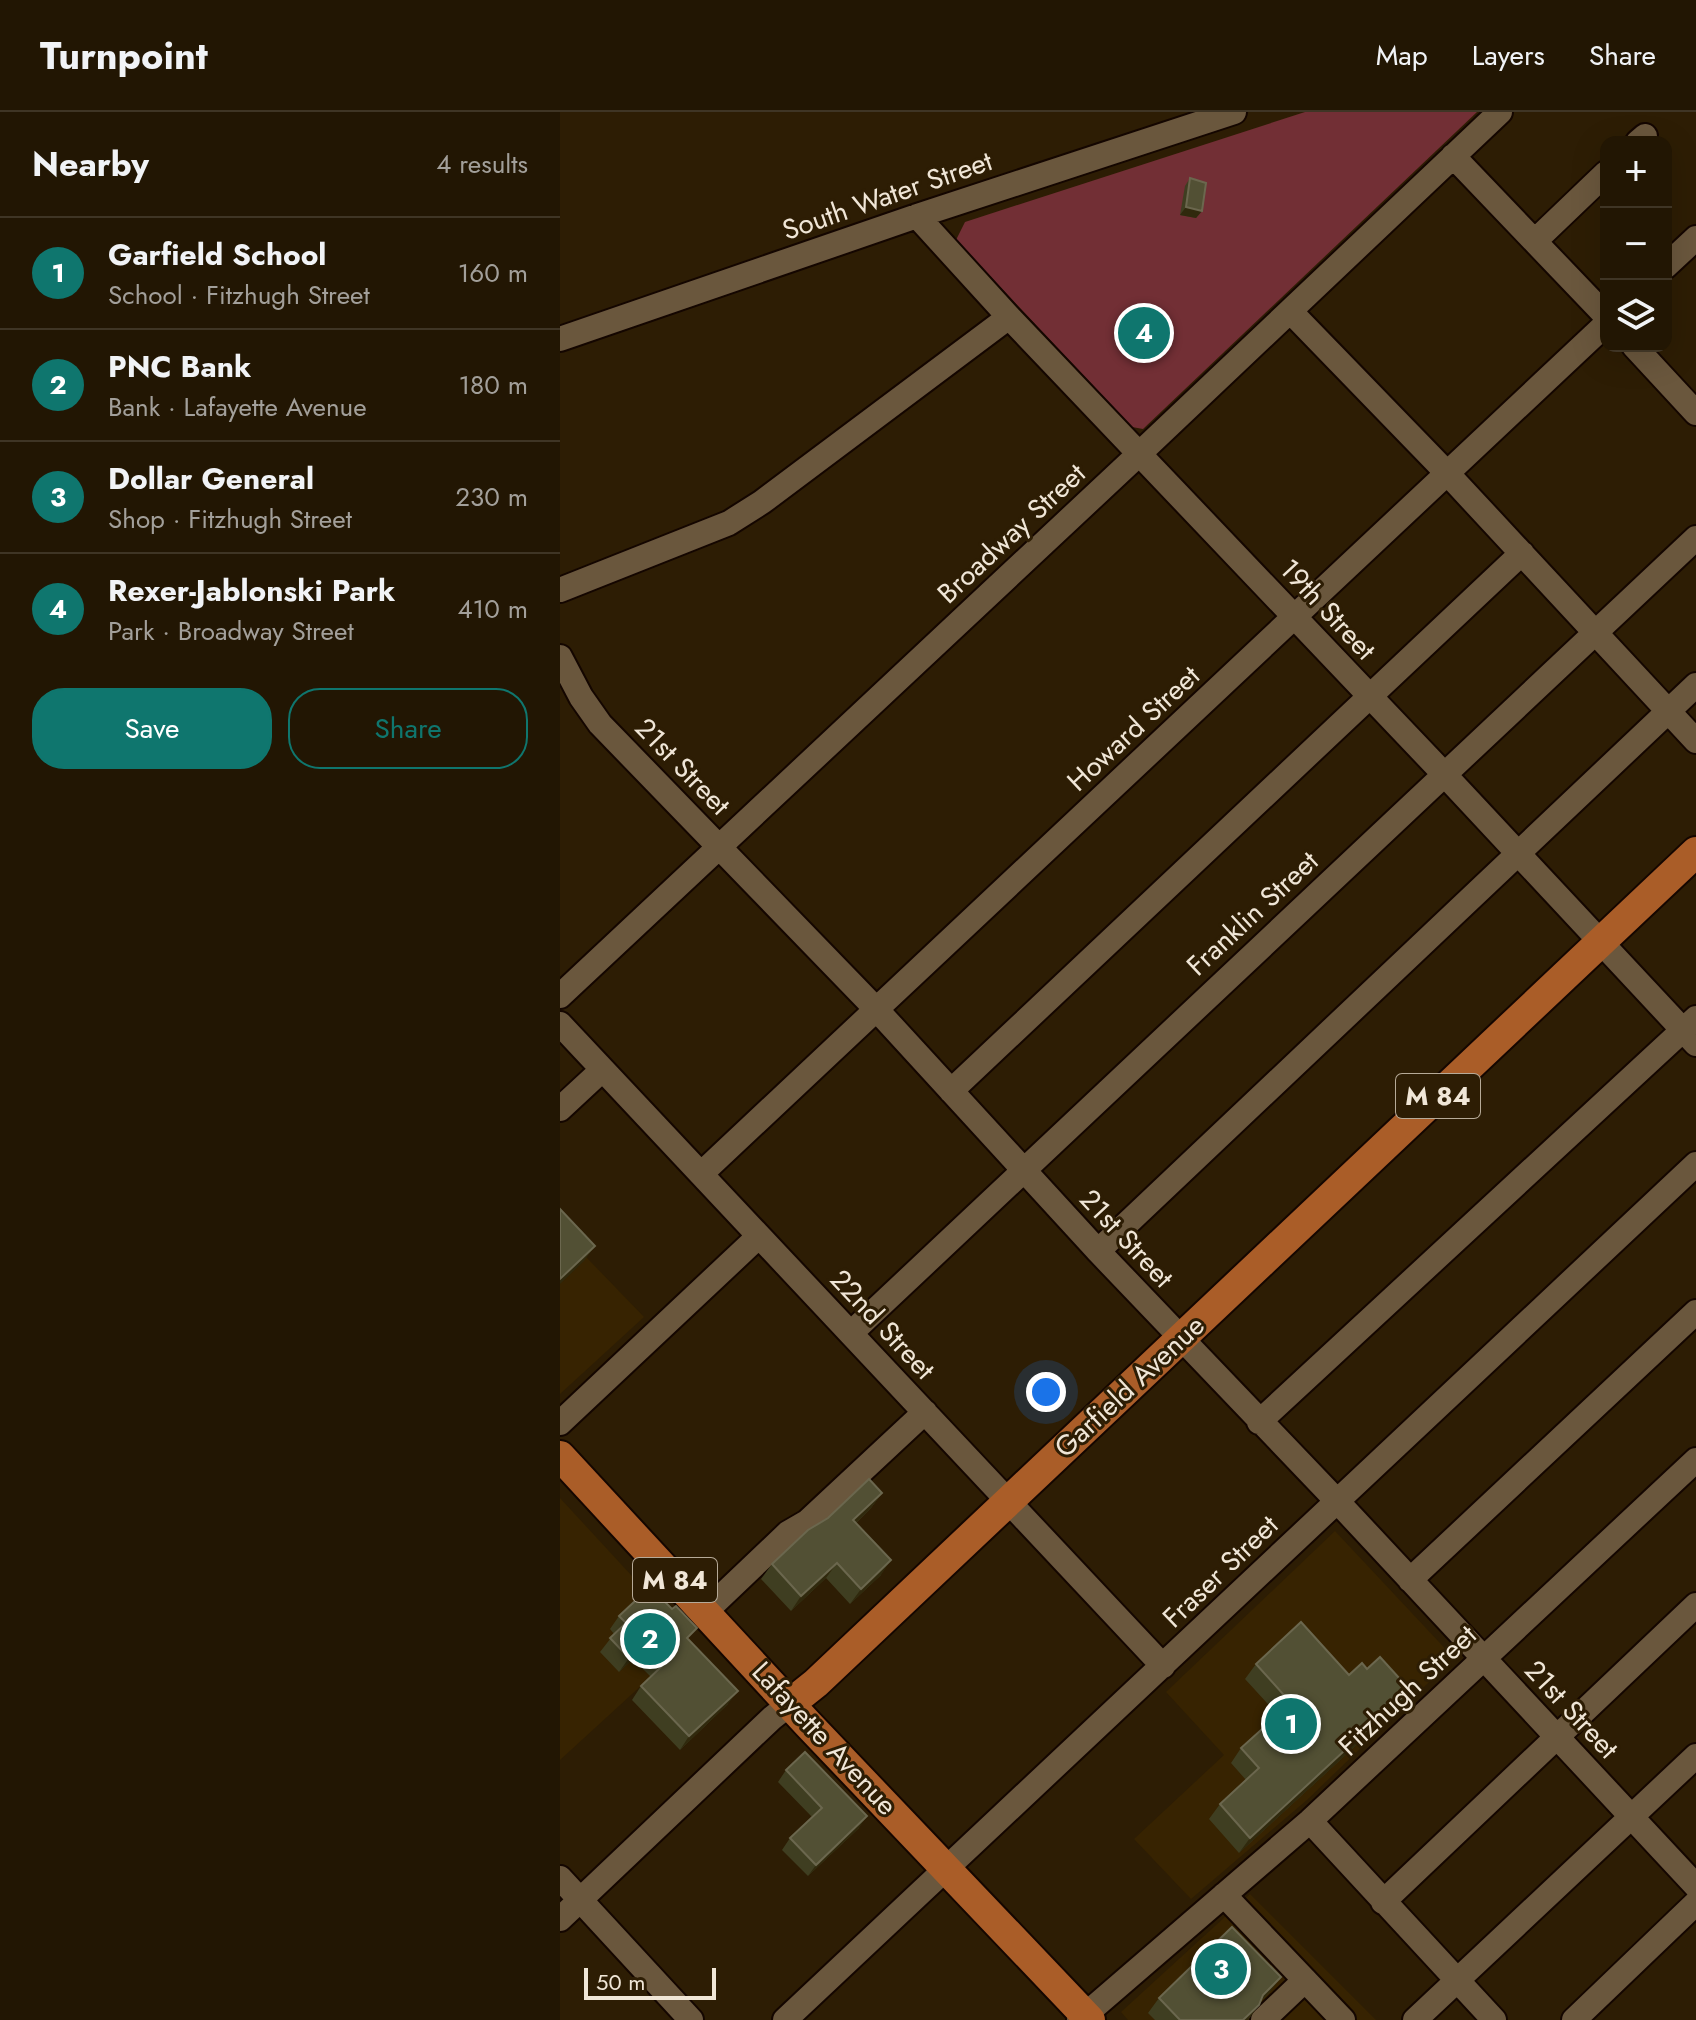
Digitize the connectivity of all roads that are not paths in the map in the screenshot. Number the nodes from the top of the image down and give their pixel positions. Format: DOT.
graph roads {
  1 [pos="1234,112"];
  2 [pos="1500,112"];
  3 [pos="1453,156"];
  4 [pos="1600,179"];
  5 [pos="917,216"];
  6 [pos="1696,238"];
  7 [pos="1535,241"];
  8 [pos="1672,260"];
  9 [pos="1600,310"];
  10 [pos="1290,311"];
  11 [pos="1009,317"];
  12 [pos="1600,330"];
  13 [pos="560,339"];
  14 [pos="1640,352"];
  15 [pos="1692,400"];
  16 [pos="1139,454"];
  17 [pos="1447,473"];
  18 [pos="1696,538"];
  19 [pos="1522,553"];
  20 [pos="560,590"];
  21 [pos="1295,617"];
  22 [pos="1596,632"];
  23 [pos="560,657"];
  24 [pos="1696,685"];
  25 [pos="1369,696"];
  26 [pos="1669,712"];
  27 [pos="1696,741"];
  28 [pos="1444,774"];
  29 [pos="719,846"];
  30 [pos="1696,852"];
  31 [pos="1517,854"];
  32 [pos="1601,943"];
  33 [pos="560,996"];
  34 [pos="877,1010"];
  35 [pos="560,1024"];
  36 [pos="1692,1031"];
  37 [pos="602,1070"];
  38 [pos="951,1091"];
  39 [pos="560,1109"];
  40 [pos="1696,1164"];
  41 [pos="1023,1171"];
  42 [pos="701,1174"];
  43 [pos="758,1237"];
  44 [pos="1098,1251"];
  45 [pos="1696,1312"];
  46 [pos="851,1333"];
  47 [pos="1180,1339"];
  48 [pos="925,1412"];
  49 [pos="1259,1422"];
  50 [pos="560,1423"];
  51 [pos="560,1456"];
  52 [pos="1696,1460"];
  53 [pos="1007,1500"];
  54 [pos="1337,1501"];
  55 [pos="1410,1580"];
  56 [pos="1696,1605"];
  57 [pos="705,1612"];
  58 [pos="1484,1660"];
  59 [pos="1163,1666"];
  60 [pos="791,1703"];
  61 [pos="1557,1736"];
  62 [pos="1696,1756"];
  63 [pos="1631,1816"];
  64 [pos="1310,1821"];
  65 [pos="948,1868"];
  66 [pos="560,1878"];
  67 [pos="1696,1886"];
  68 [pos="1224,1895"];
  69 [pos="580,1899"];
  70 [pos="1383,1902"];
  71 [pos="1696,1903"];
  72 [pos="560,1919"];
  73 [pos="1305,1980"];
  74 [pos="1457,1981"];
  75 [pos="1085,2018"];
  76 [pos="1340,2019"];
  77 [pos="691,2020"];
  78 [pos="785,2020"];
  79 [pos="1263,2020"];
  80 [pos="1415,2020"];
  81 [pos="1494,2020"];
  82 [pos="1574,2020"];
  1 -- 5 [label="street, South Water Street"];
  2 -- 3 [label="street, Broadway Street"];
  3 -- 7 [label="street"];
  3 -- 10 [label="street, Broadway Street"];
  4 -- 7 [label="street"];
  5 -- 11 [label="street, 19th Street"];
  5 -- 13 [label="street, South Water Street"];
  6 -- 8 [label="street"];
  7 -- 9 [label="street"];
  10 -- 16 [label="street, Broadway Street"];
  10 -- 17 [label="street"];
  11 -- 16 [label="street, 19th Street"];
  11 -- 20 [label="street"];
  12 -- 17 [label="street, Howard Street"];
  14 -- 15 [label="street"];
  16 -- 21 [label="street, 19th Street"];
  16 -- 29 [label="street, Broadway Street"];
  17 -- 19 [label="street"];
  17 -- 21 [label="street, Howard Street"];
  18 -- 22 [label="street, Franklin Street"];
  19 -- 22 [label="street"];
  19 -- 25 [label="street"];
  21 -- 25 [label="street, 19th Street"];
  21 -- 34 [label="street, Howard Street"];
  22 -- 26 [label="street"];
  22 -- 28 [label="street, Franklin Street"];
  23 -- 29 [label="street, 21st Street"];
  24 -- 26 [label="street"];
  25 -- 28 [label="street, 19th Street"];
  25 -- 38 [label="street"];
  26 -- 27 [label="street"];
  26 -- 31 [label="street"];
  28 -- 31 [label="street, 19th Street"];
  28 -- 41 [label="street, Franklin Street"];
  29 -- 33 [label="street, Broadway Street"];
  29 -- 34 [label="street, 21st Street"];
  30 -- 32 [label="main road, Garfield Avenue / M 84"];
  31 -- 32 [label="street, 19th Street"];
  31 -- 44 [label="street"];
  32 -- 36 [label="street, 19th Street"];
  32 -- 47 [label="main road, Garfield Avenue / M 84"];
  34 -- 38 [label="street, 21st Street"];
  34 -- 42 [label="street, Howard Street"];
  35 -- 37 [label="street, 22nd Street"];
  36 -- 49 [label="street"];
  37 -- 39 [label="street"];
  37 -- 42 [label="street, 22nd Street"];
  38 -- 41 [label="street, 21st Street"];
  40 -- 54 [label="street, Fraser Street"];
  41 -- 44 [label="street, 21st Street"];
  41 -- 46 [label="street, Franklin Street"];
  42 -- 43 [label="street, 22nd Street"];
  43 -- 46 [label="street, 22nd Street"];
  43 -- 50 [label="street"];
  44 -- 47 [label="street, 21st Street"];
  45 -- 55 [label="street"];
  46 -- 48 [label="street, 22nd Street"];
  47 -- 49 [label="street, 21st Street"];
  47 -- 53 [label="main road, Garfield Avenue / M 84"];
  48 -- 53 [label="street, 22nd Street"];
  48 -- 57 [label="street"];
  49 -- 54 [label="street, 21st Street"];
  51 -- 57 [label="main road, Lafayette Avenue / M 84"];
  52 -- 58 [label="street, Fitzhugh Street"];
  53 -- 59 [label="street, 22nd Street"];
  53 -- 60 [label="main road, Garfield Avenue / M 84"];
  54 -- 55 [label="street, 21st Street"];
  54 -- 59 [label="street, Fraser Street"];
  55 -- 58 [label="street, 21st Street"];
  56 -- 61 [label="street"];
  57 -- 60 [label="main road, Lafayette Avenue / M 84"];
  58 -- 61 [label="street, 21st Street"];
  58 -- 64 [label="street, Fitzhugh Street"];
  59 -- 65 [label="street, Fraser Street"];
  60 -- 65 [label="main road, Lafayette Avenue"];
  60 -- 69 [label="street, Garfield Avenue"];
  61 -- 63 [label="street, 21st Street"];
  61 -- 70 [label="street"];
  62 -- 63 [label="street"];
  63 -- 67 [label="street, 21st Street"];
  63 -- 74 [label="street"];
  64 -- 68 [label="street, Fitzhugh Street"];
  64 -- 70 [label="street"];
  65 -- 75 [label="main road, Lafayette Avenue"];
  65 -- 78 [label="street, Fraser Street"];
  66 -- 69 [label="street"];
  68 -- 73 [label="street"];
  68 -- 75 [label="street, Fitzhugh Street"];
  69 -- 72 [label="street, Garfield Avenue"];
  69 -- 77 [label="street"];
  70 -- 74 [label="street"];
  71 -- 82 [label="street"];
  73 -- 76 [label="street"];
  73 -- 79 [label="street"];
  74 -- 80 [label="street"];
  74 -- 81 [label="street"];
}
